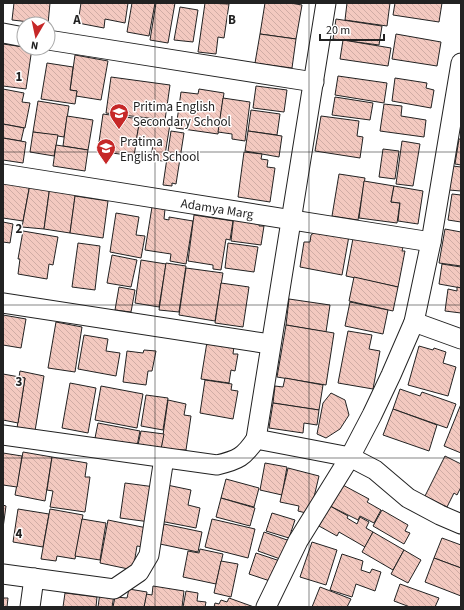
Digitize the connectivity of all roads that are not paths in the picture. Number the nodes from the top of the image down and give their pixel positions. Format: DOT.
graph roads {
  1 [pos="326,3"];
  2 [pos="3,33"];
  3 [pos="16,35"];
  4 [pos="56,41"];
  5 [pos="461,63"];
  6 [pos="314,82"];
  7 [pos="459,89"];
  8 [pos="3,174"];
  9 [pos="291,220"];
  10 [pos="431,242"];
  11 [pos="3,303"];
  12 [pos="414,322"];
  13 [pos="461,339"];
  14 [pos="270,344"];
  15 [pos="3,435"];
  16 [pos="256,439"];
  17 [pos="350,457"];
  18 [pos="164,458"];
  19 [pos="461,524"];
  20 [pos="3,574"];
  21 [pos="34,578"];
  22 [pos="30,607"];
  23 [pos="266,607"];
  1 -- 6 [label="street"];
  2 -- 3 [label="street"];
  4 -- 6 [label="street"];
  5 -- 7 [label="street"];
  6 -- 9 [label="street"];
  7 -- 10 [label="street"];
  8 -- 9 [label="street, Adamya Marg"];
  9 -- 10 [label="street, Adamya Marg"];
  9 -- 14 [label="street"];
  10 -- 12 [label="street"];
  11 -- 14 [label="street"];
  12 -- 13 [label="street"];
  12 -- 17 [label="street"];
  14 -- 16 [label="street"];
  15 -- 18 [label="street"];
  16 -- 17 [label="street"];
  16 -- 18 [label="street"];
  17 -- 19 [label="street"];
  17 -- 23 [label="street"];
  18 -- 21 [label="street"];
  20 -- 21 [label="street"];
  21 -- 22 [label="street"];
}
